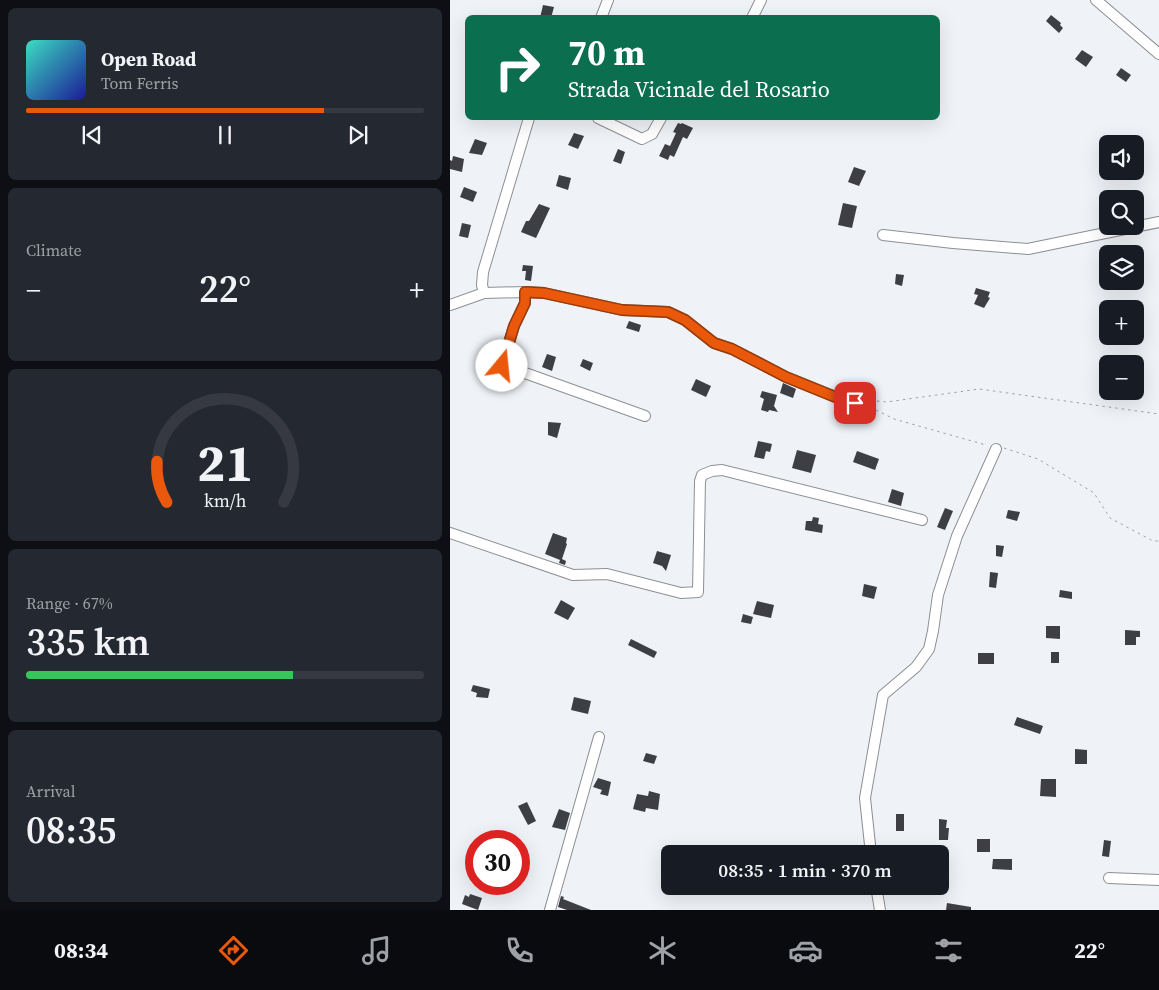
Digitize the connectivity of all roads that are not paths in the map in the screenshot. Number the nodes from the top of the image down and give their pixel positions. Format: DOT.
graph roads {
  1 [pos="608,0"];
  2 [pos="762,0"];
  3 [pos="1096,0"];
  4 [pos="602,15"];
  5 [pos="754,15"];
  6 [pos="1159,54"];
  7 [pos="528,120"];
  8 [pos="602,120"];
  9 [pos="660,120"];
  10 [pos="1159,222"];
  11 [pos="883,234"];
  12 [pos="525,292"];
  13 [pos="484,293"];
  14 [pos="450,305"];
  15 [pos="871,403"];
  16 [pos="645,416"];
  17 [pos="996,448"];
  18 [pos="922,520"];
  19 [pos="450,533"];
  20 [pos="599,737"];
  21 [pos="870,845"];
  22 [pos="1109,878"];
  23 [pos="1159,880"];
  24 [pos="878,895"];
  25 [pos="550,910"];
  26 [pos="880,910"];
  1 -- 4 [label="street"];
  2 -- 5 [label="street"];
  3 -- 6 [label="street"];
  7 -- 13 [label="street"];
  8 -- 9 [label="street"];
  10 -- 11 [label="street"];
  12 -- 13 [label="street"];
  12 -- 15 [label="street"];
  12 -- 16 [label="street"];
  13 -- 14 [label="street"];
  17 -- 21 [label="street"];
  18 -- 19 [label="street"];
  20 -- 25 [label="street"];
  22 -- 23 [label="street"];
  24 -- 26 [label="street"];
}
